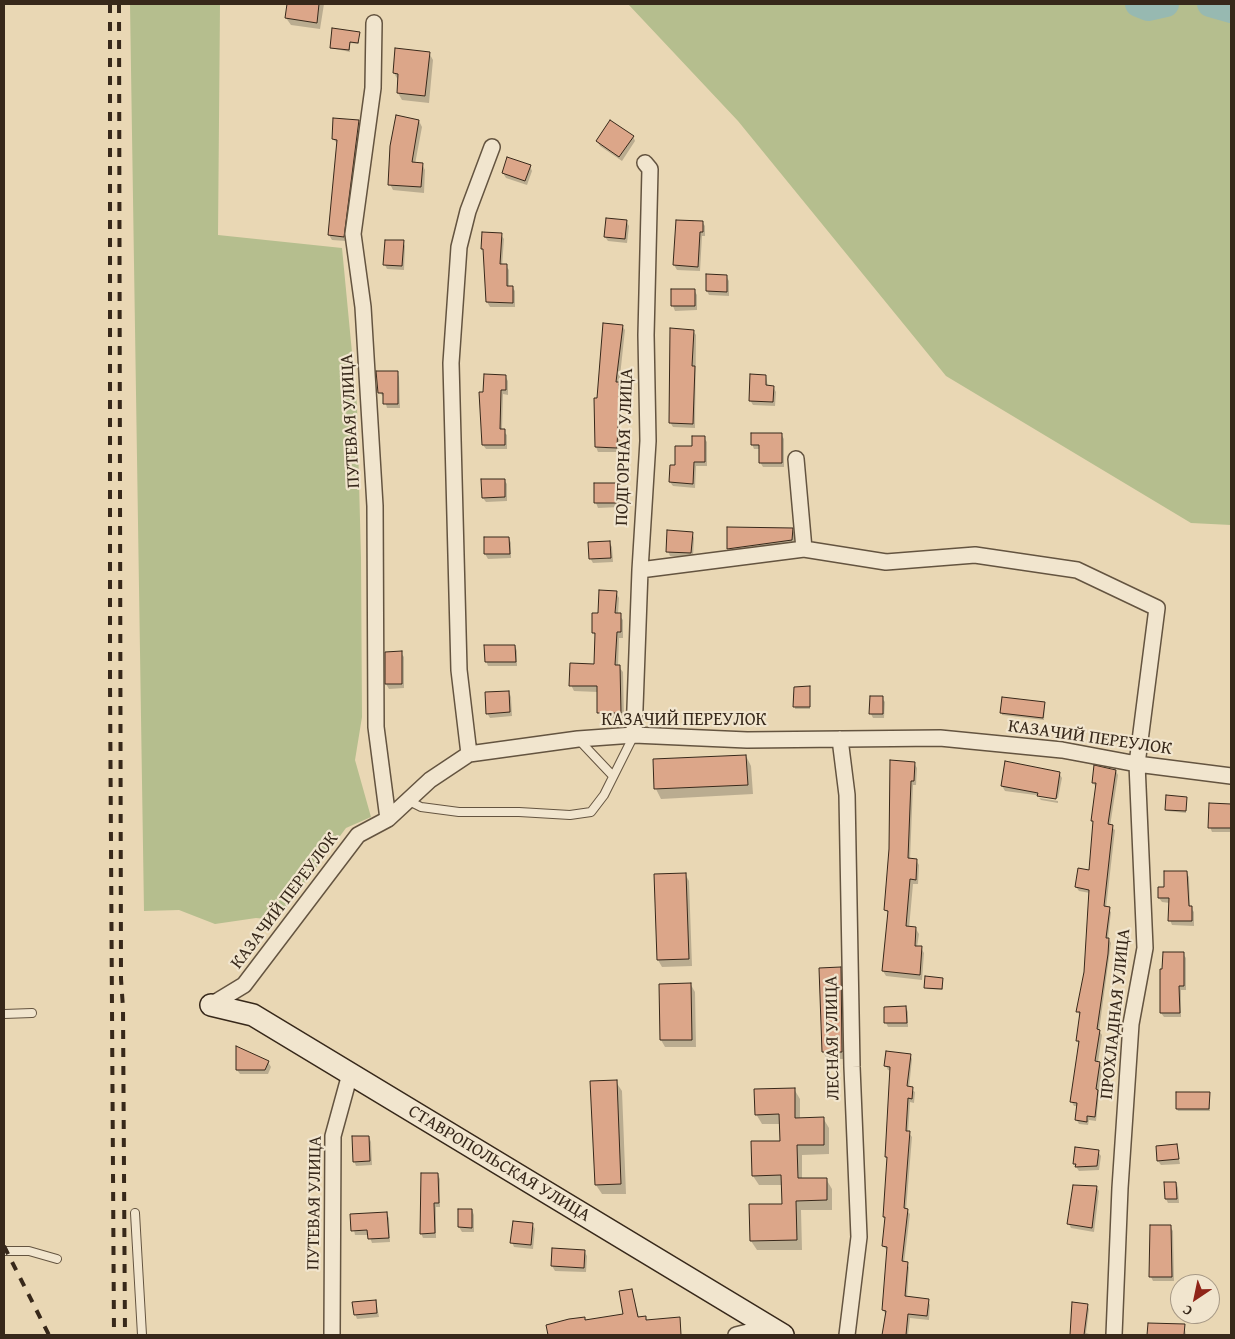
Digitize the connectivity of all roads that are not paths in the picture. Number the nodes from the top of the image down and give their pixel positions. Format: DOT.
graph roads {
  1 [pos="374,22"];
  2 [pos="492,147"];
  3 [pos="645,163"];
  4 [pos="796,459"];
  5 [pos="804,549"];
  6 [pos="640,570"];
  7 [pos="634,735"];
  8 [pos="578,739"];
  9 [pos="840,739"];
  10 [pos="469,754"];
  11 [pos="1137,764"];
  12 [pos="614,776"];
  13 [pos="1231,776"];
  14 [pos="410,800"];
  15 [pos="388,819"];
  16 [pos="211,1005"];
  17 [pos="32,1013"];
  18 [pos="4,1014"];
  19 [pos="350,1074"];
  20 [pos="135,1213"];
  21 [pos="4,1251"];
  22 [pos="57,1259"];
  23 [pos="775,1331"];
  24 [pos="142,1335"];
  25 [pos="332,1335"];
  26 [pos="736,1335"];
  27 [pos="847,1335"];
  28 [pos="1114,1335"];
  1 -- 15 [label="street, ПУТЕВАЯ УЛИЦА"];
  2 -- 10 [label="street"];
  3 -- 6 [label="street, ПОДГОРНАЯ УЛИЦА"];
  4 -- 5 [label="street"];
  5 -- 6 [label="street"];
  5 -- 11 [label="street, ПРОХЛАДНАЯ УЛИЦА"];
  6 -- 7 [label="street, ПОДГОРНАЯ УЛИЦА"];
  7 -- 8 [label="street, КАЗАЧИЙ ПЕРЕУЛОК"];
  7 -- 9 [label="street, КАЗАЧИЙ ПЕРЕУЛОК"];
  7 -- 12 [label="lane"];
  8 -- 10 [label="street, КАЗАЧИЙ ПЕРЕУЛОК"];
  8 -- 12 [label="lane"];
  9 -- 11 [label="street, КАЗАЧИЙ ПЕРЕУЛОК"];
  9 -- 27 [label="street, ЛЕСНАЯ УЛИЦА"];
  10 -- 14 [label="street, КАЗАЧИЙ ПЕРЕУЛОК"];
  11 -- 13 [label="street, КАЗАЧИЙ ПЕРЕУЛОК"];
  11 -- 28 [label="street, ПРОХЛАДНАЯ УЛИЦА"];
  12 -- 14 [label="lane"];
  14 -- 15 [label="street, КАЗАЧИЙ ПЕРЕУЛОК"];
  15 -- 16 [label="street, КАЗАЧИЙ ПЕРЕУЛОК"];
  16 -- 19 [label="street, СТАВРОПОЛЬСКАЯ УЛИЦА"];
  17 -- 18 [label="lane"];
  19 -- 23 [label="street, СТАВРОПОЛЬСКАЯ УЛИЦА"];
  19 -- 25 [label="street, ПУТЕВАЯ УЛИЦА"];
  20 -- 24 [label="lane"];
  21 -- 22 [label="lane"];
  23 -- 26 [label="street"];
}
